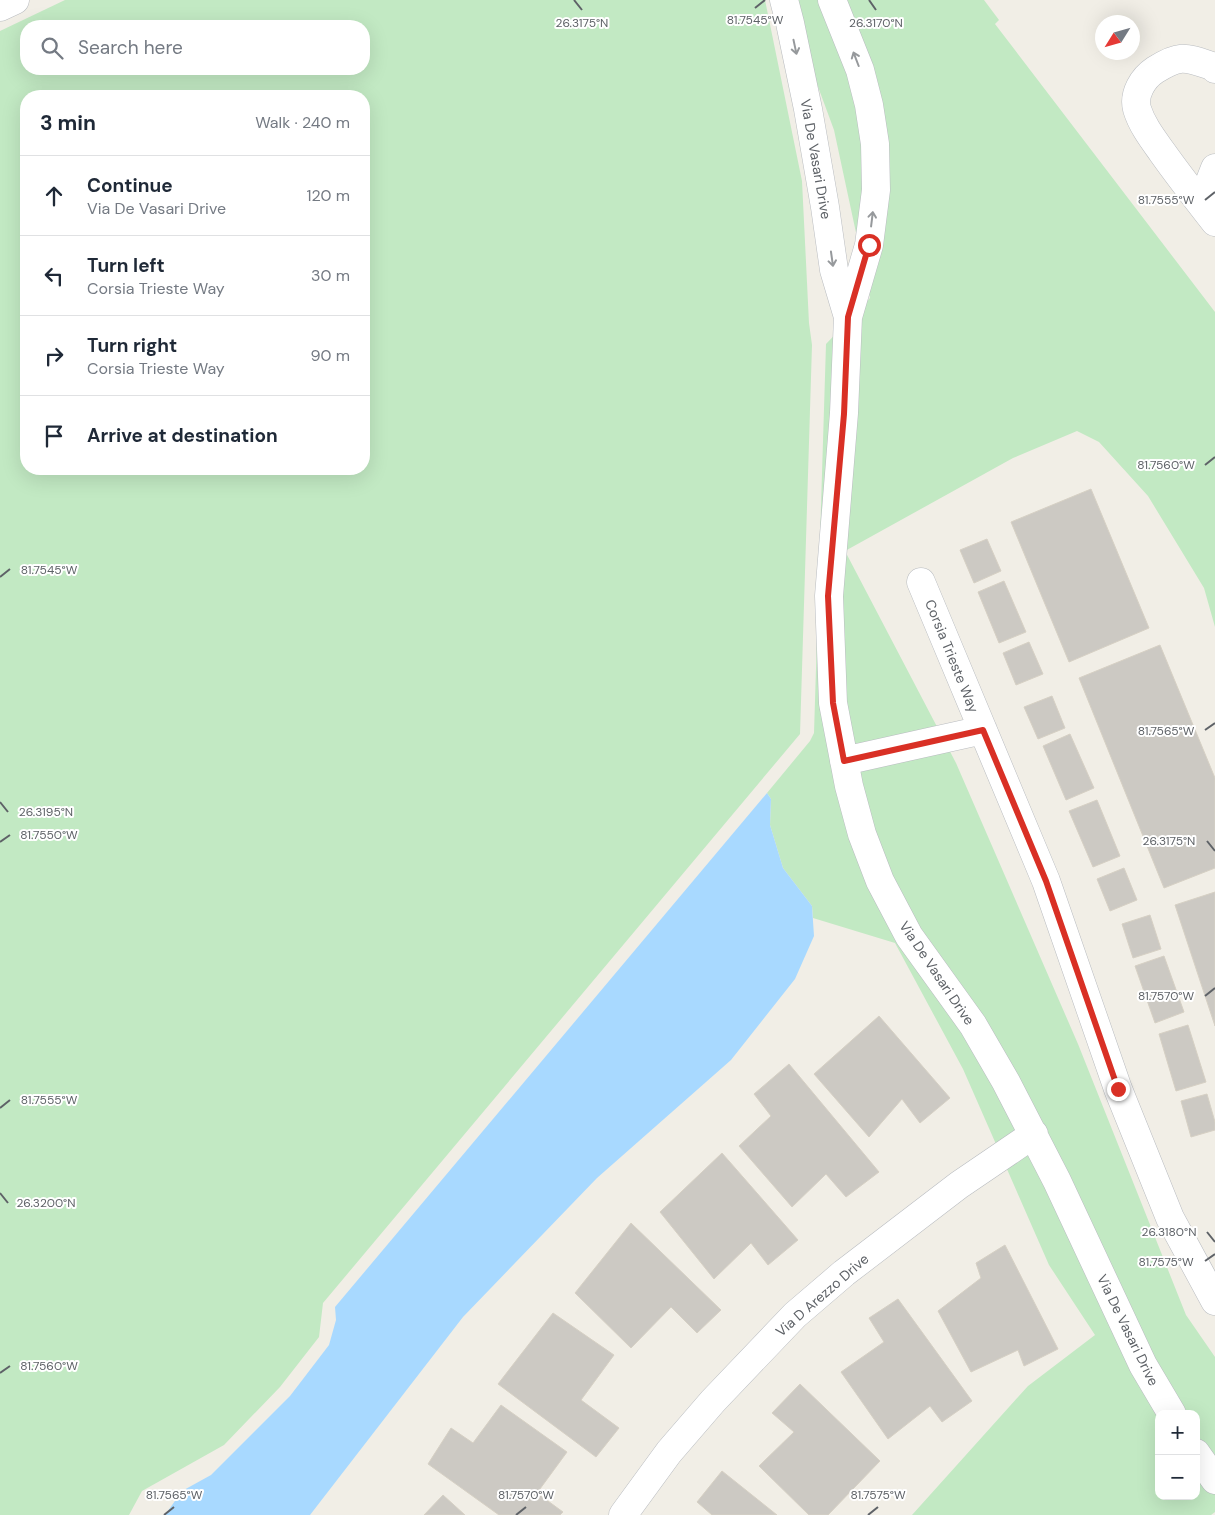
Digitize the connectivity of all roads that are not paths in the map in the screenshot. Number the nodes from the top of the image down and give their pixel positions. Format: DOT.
graph roads {
  1 [pos="16,0"];
  2 [pos="784,0"];
  3 [pos="832,0"];
  4 [pos="0,7"];
  5 [pos="1215,69"];
  6 [pos="1215,168"];
  7 [pos="1208,213"];
  8 [pos="848,317"];
  9 [pos="922,582"];
  10 [pos="983,730"];
  11 [pos="844,761"];
  12 [pos="1034,1134"];
  13 [pos="1215,1301"];
  14 [pos="1170,1410"];
  15 [pos="1197,1455"];
  16 [pos="1215,1480"];
  17 [pos="623,1515"];
  1 -- 4 [label="street"];
  2 -- 8 [label="street, Via De Vasari Drive, one-way"];
  8 -- 3 [label="street, Via De Vasari Drive, one-way"];
  5 -- 7 [label="street"];
  6 -- 7 [label="street"];
  8 -- 11 [label="street, Via De Vasari Drive"];
  9 -- 10 [label="street, Corsia Trieste Way"];
  10 -- 11 [label="street, Corsia Trieste Way"];
  10 -- 13 [label="street, Corsia Trieste Way"];
  11 -- 12 [label="street, Via De Vasari Drive"];
  12 -- 14 [label="street, Via De Vasari Drive"];
  12 -- 17 [label="street, Via D Arezzo Drive"];
  15 -- 16 [label="street"];
}
